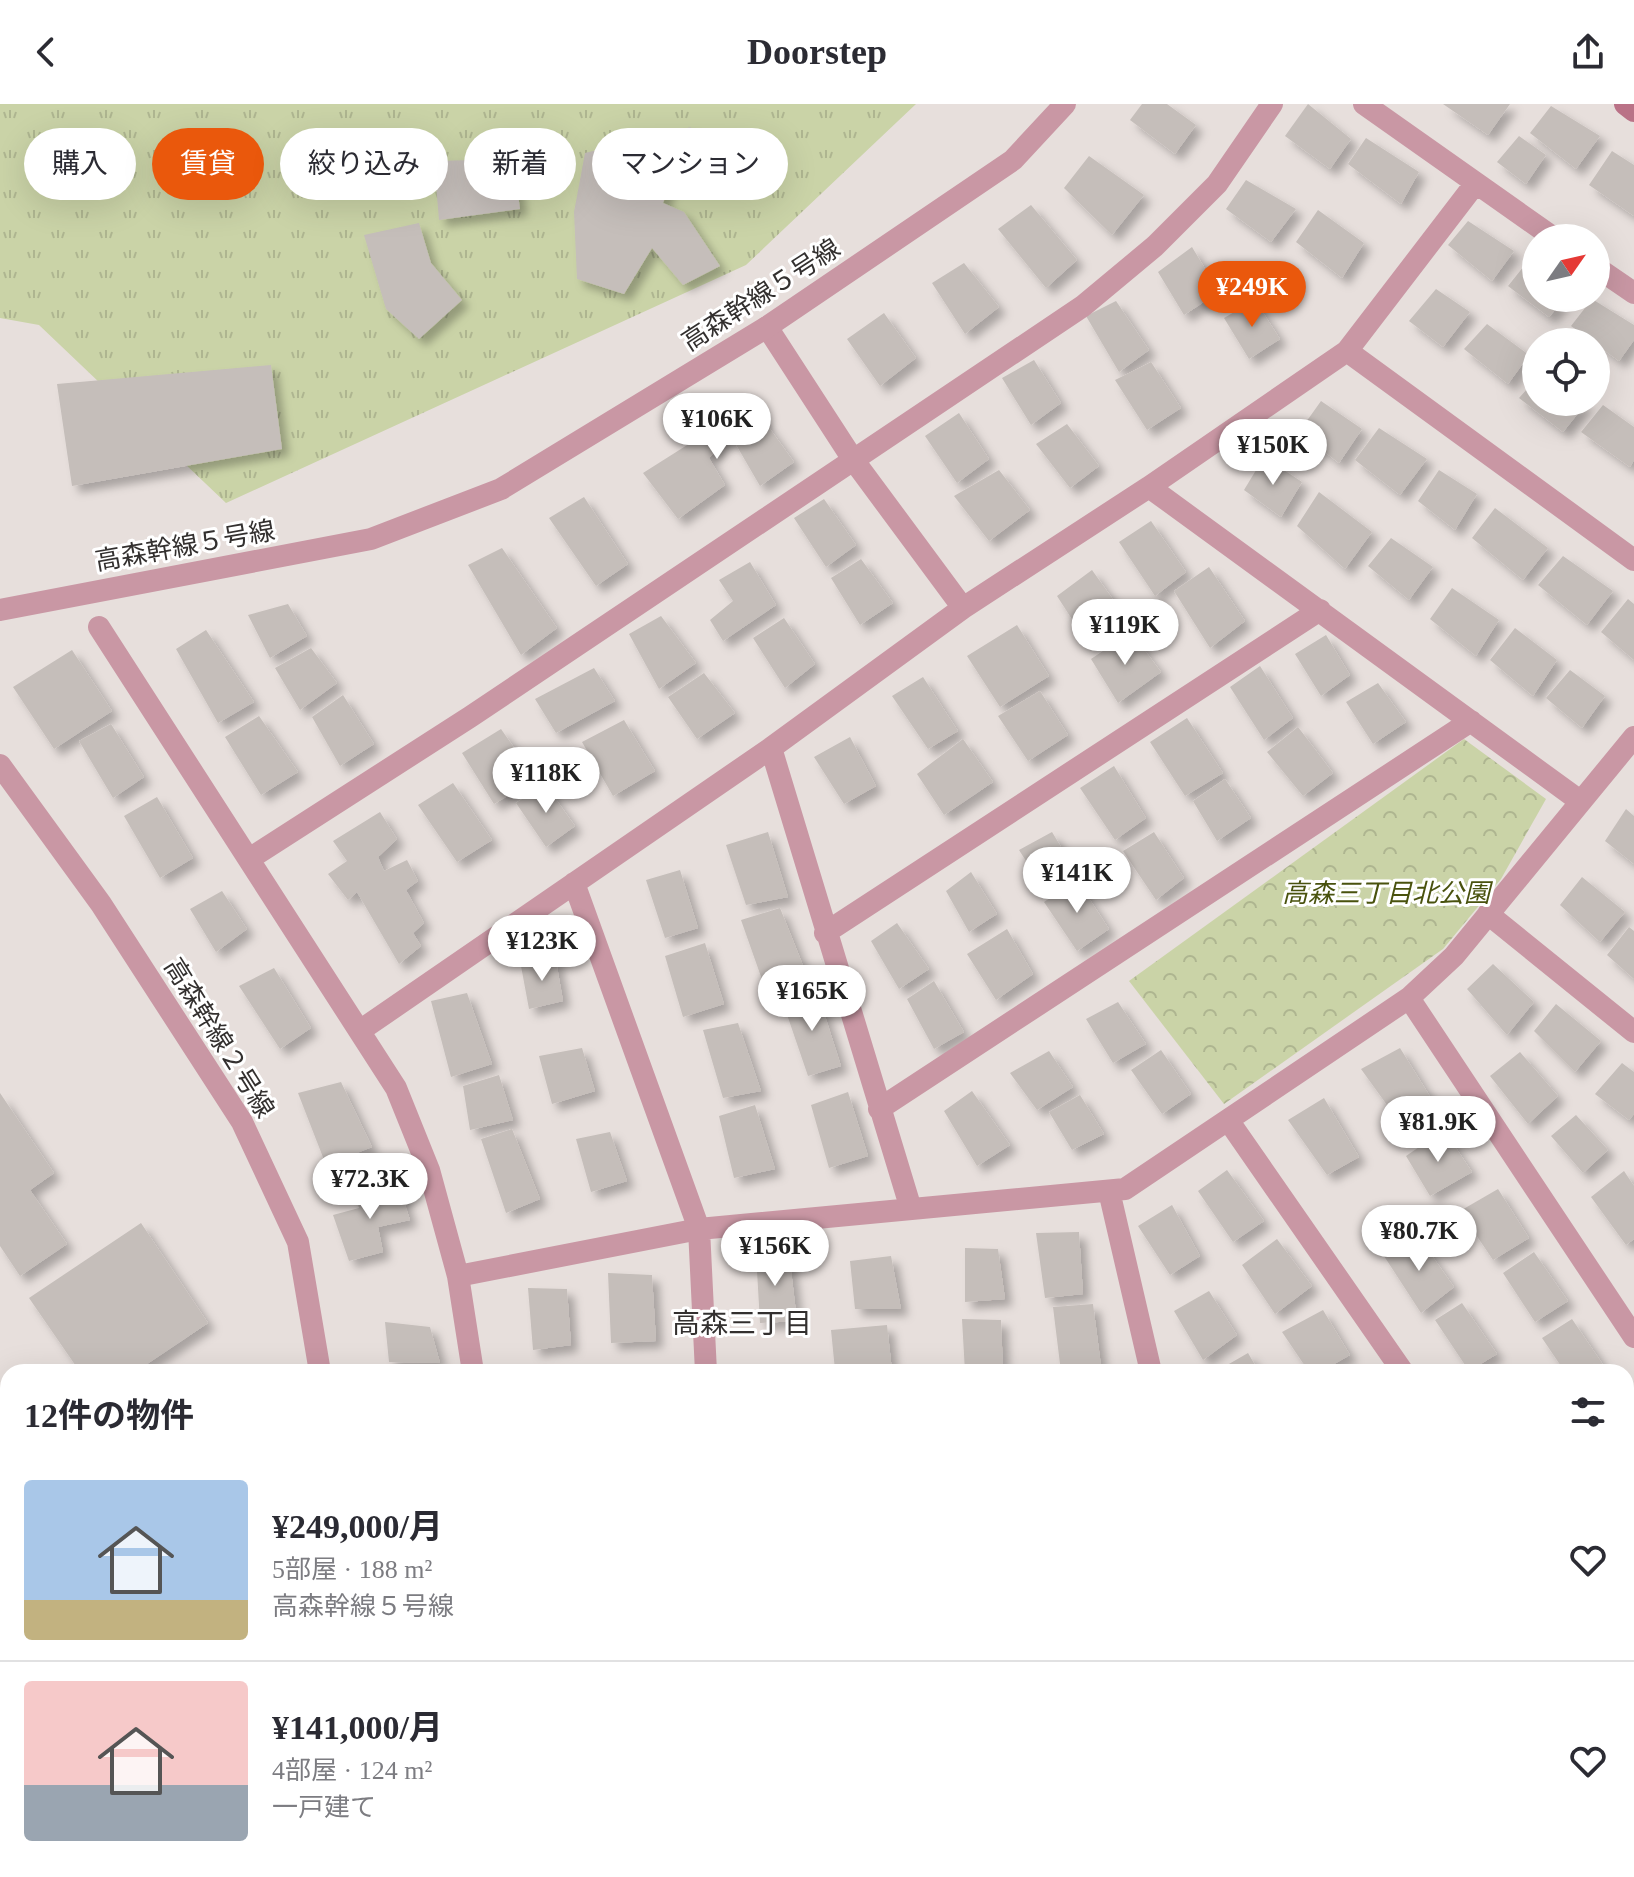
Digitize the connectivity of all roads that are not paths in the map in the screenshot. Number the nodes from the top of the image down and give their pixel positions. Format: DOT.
graph roads {
  1 [pos="1065,104"];
  2 [pos="1272,104"];
  3 [pos="1364,104"];
  4 [pos="1625,104"];
  5 [pos="1634,111"];
  6 [pos="1475,184"];
  7 [pos="1534,224"];
  8 [pos="1610,277"];
  9 [pos="1634,293"];
  10 [pos="767,327"];
  11 [pos="1347,351"];
  12 [pos="852,458"];
  13 [pos="1149,487"];
  14 [pos="1634,560"];
  15 [pos="963,608"];
  16 [pos="0,610"];
  17 [pos="1320,610"];
  18 [pos="99,627"];
  19 [pos="1471,721"];
  20 [pos="1634,737"];
  21 [pos="771,748"];
  22 [pos="0,765"];
  23 [pos="1580,801"];
  24 [pos="249,859"];
  25 [pos="574,883"];
  26 [pos="1488,914"];
  27 [pos="825,933"];
  28 [pos="1409,998"];
  29 [pos="361,1030"];
  30 [pos="1634,1032"];
  31 [pos="879,1109"];
  32 [pos="1228,1120"];
  33 [pos="1109,1191"];
  34 [pos="911,1209"];
  35 [pos="699,1229"];
  36 [pos="458,1276"];
  37 [pos="1634,1337"];
  38 [pos="319,1364"];
  39 [pos="472,1364"];
  40 [pos="706,1364"];
  41 [pos="1149,1364"];
  42 [pos="1397,1364"];
  1 -- 10 [label="street, 高森幹線５号線"];
  2 -- 12 [label="street"];
  3 -- 6 [label="street"];
  4 -- 5 [label="main road"];
  6 -- 7 [label="street"];
  6 -- 11 [label="street"];
  8 -- 9 [label="street"];
  10 -- 12 [label="street"];
  10 -- 16 [label="street, 高森幹線５号線"];
  11 -- 13 [label="street"];
  11 -- 14 [label="street"];
  12 -- 15 [label="street"];
  12 -- 24 [label="street"];
  13 -- 15 [label="street"];
  13 -- 17 [label="street"];
  15 -- 21 [label="street"];
  17 -- 19 [label="street"];
  17 -- 27 [label="street"];
  18 -- 24 [label="street"];
  19 -- 23 [label="street"];
  19 -- 31 [label="street"];
  20 -- 23 [label="street"];
  21 -- 25 [label="street"];
  21 -- 27 [label="street"];
  22 -- 38 [label="street, 高森幹線２号線"];
  23 -- 26 [label="street"];
  24 -- 29 [label="street"];
  25 -- 29 [label="street"];
  25 -- 35 [label="street"];
  26 -- 28 [label="street"];
  26 -- 30 [label="street"];
  27 -- 31 [label="street"];
  28 -- 32 [label="street"];
  28 -- 37 [label="street"];
  29 -- 36 [label="street"];
  31 -- 34 [label="street"];
  32 -- 33 [label="street"];
  32 -- 42 [label="street"];
  33 -- 34 [label="street"];
  33 -- 41 [label="street"];
  34 -- 35 [label="street"];
  35 -- 36 [label="street"];
  35 -- 40 [label="street"];
  36 -- 39 [label="street"];
}
